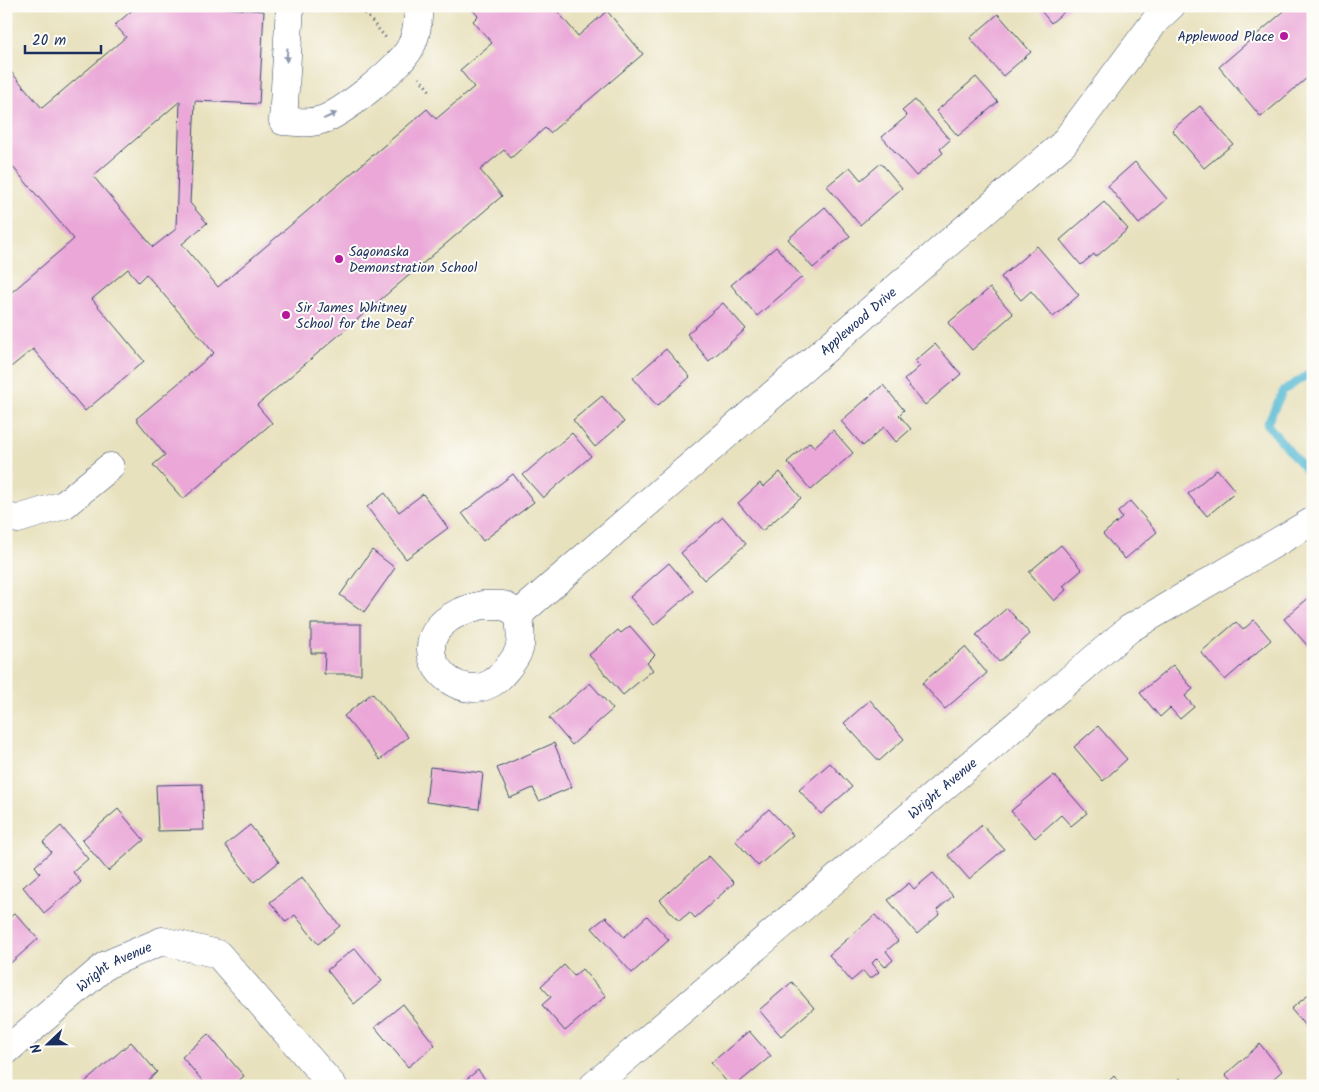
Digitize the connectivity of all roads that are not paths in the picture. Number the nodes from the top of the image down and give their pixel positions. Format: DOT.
graph roads {
  1 [pos="290,6"];
  2 [pos="419,6"];
  3 [pos="1171,6"];
  4 [pos="110,468"];
  5 [pos="6,517"];
  6 [pos="1313,521"];
  7 [pos="519,614"];
  8 [pos="6,1051"];
  9 [pos="333,1086"];
  10 [pos="593,1086"];
  1 -- 2 [label="street, one-way"];
  3 -- 7 [label="street, Applewood Drive"];
  4 -- 5 [label="street"];
  6 -- 10 [label="street, Wright Avenue"];
  8 -- 9 [label="street, Wright Avenue"];
}
